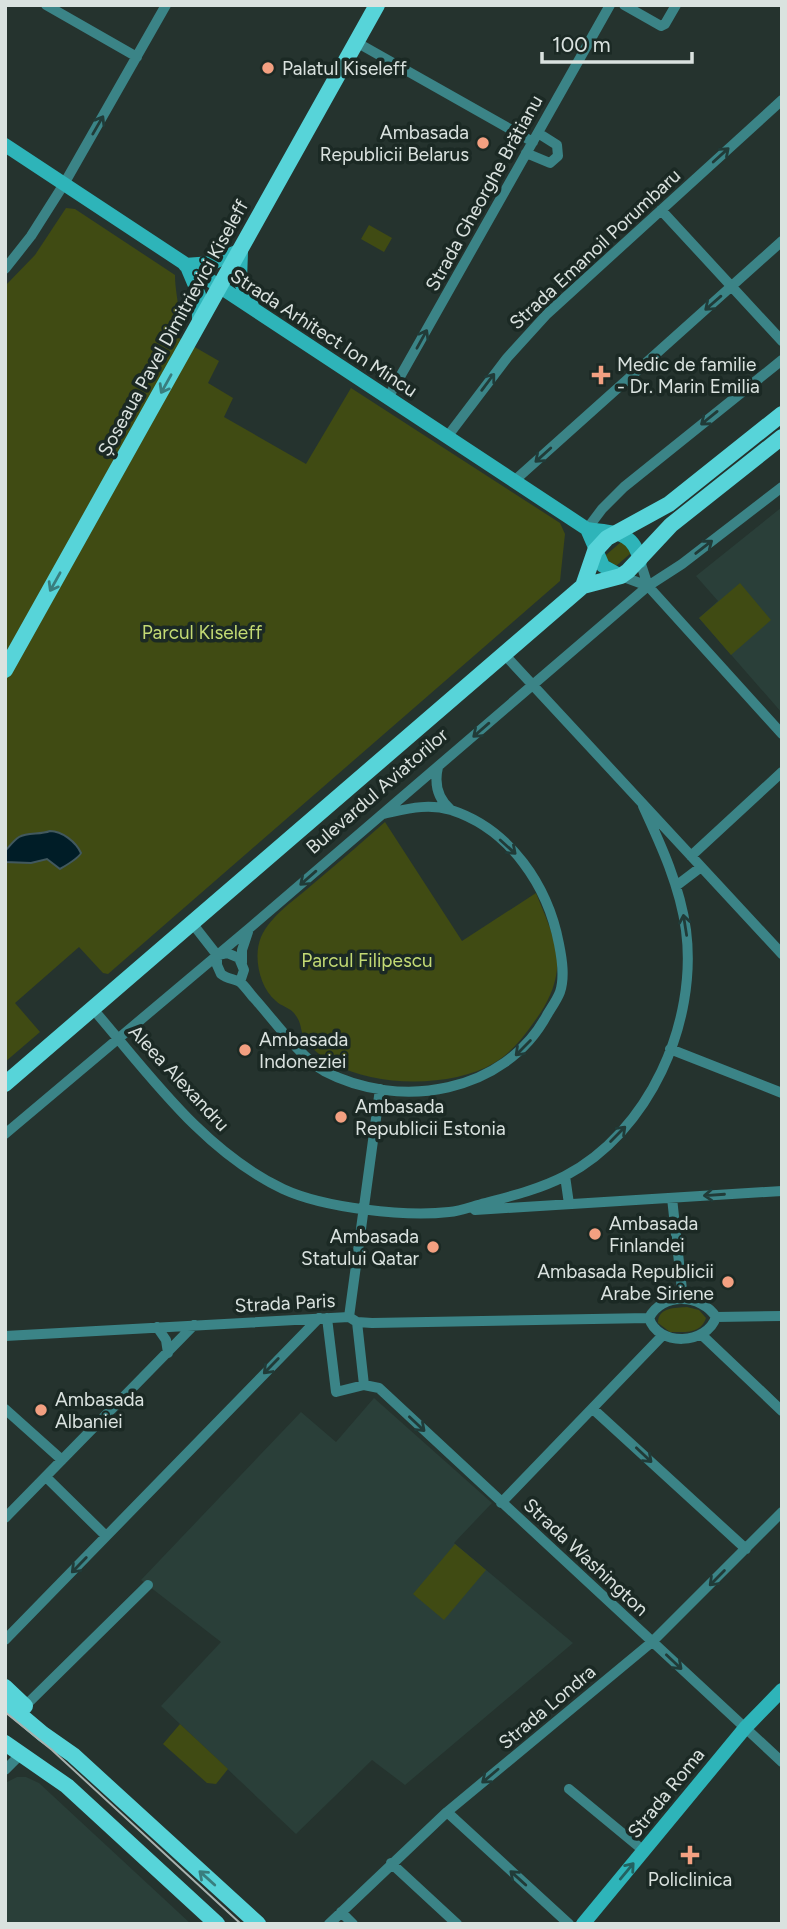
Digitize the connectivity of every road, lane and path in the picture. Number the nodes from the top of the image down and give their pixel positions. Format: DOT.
graph roads {
  1 [pos="46,5"];
  2 [pos="166,5"];
  3 [pos="377,5"];
  4 [pos="610,5"];
  5 [pos="624,5"];
  6 [pos="676,5"];
  7 [pos="356,42"];
  8 [pos="137,57"];
  9 [pos="782,100"];
  10 [pos="535,137"];
  11 [pos="5,145"];
  12 [pos="526,153"];
  13 [pos="64,184"];
  14 [pos="661,209"];
  15 [pos="782,241"];
  16 [pos="241,250"];
  17 [pos="185,265"];
  18 [pos="5,269"];
  19 [pos="220,287"];
  20 [pos="732,287"];
  21 [pos="254,310"];
  22 [pos="199,324"];
  23 [pos="782,341"];
  24 [pos="782,360"];
  25 [pos="388,398"];
  26 [pos="782,414"];
  27 [pos="447,437"];
  28 [pos="782,437"];
  29 [pos="514,481"];
  30 [pos="782,487"];
  31 [pos="587,529"];
  32 [pos="613,533"];
  33 [pos="595,551"];
  34 [pos="640,561"];
  35 [pos="621,576"];
  36 [pos="583,586"];
  37 [pos="648,586"];
  38 [pos="504,654"];
  39 [pos="5,670"];
  40 [pos="533,685"];
  41 [pos="782,734"];
  42 [pos="438,766"];
  43 [pos="782,772"];
  44 [pos="643,806"];
  45 [pos="452,811"];
  46 [pos="382,815"];
  47 [pos="691,856"];
  48 [pos="701,867"];
  49 [pos="677,886"];
  50 [pos="192,923"];
  51 [pos="252,926"];
  52 [pos="782,954"];
  53 [pos="217,955"];
  54 [pos="242,963"];
  55 [pos="240,982"];
  56 [pos="93,1009"];
  57 [pos="118,1037"];
  58 [pos="670,1049"];
  59 [pos="5,1084"];
  60 [pos="380,1089"];
  61 [pos="782,1093"];
  62 [pos="5,1133"];
  63 [pos="565,1176"];
  64 [pos="782,1191"];
  65 [pos="672,1198"];
  66 [pos="569,1204"];
  67 [pos="362,1208"];
  68 [pos="452,1212"];
  69 [pos="683,1299"];
  70 [pos="782,1316"];
  71 [pos="716,1317"];
  72 [pos="323,1318"];
  73 [pos="649,1318"];
  74 [pos="353,1319"];
  75 [pos="194,1325"];
  76 [pos="157,1327"];
  77 [pos="702,1335"];
  78 [pos="5,1336"];
  79 [pos="662,1336"];
  80 [pos="168,1353"];
  81 [pos="363,1385"];
  82 [pos="5,1409"];
  83 [pos="593,1409"];
  84 [pos="782,1411"];
  85 [pos="62,1460"];
  86 [pos="46,1477"];
  87 [pos="501,1503"];
  88 [pos="782,1512"];
  89 [pos="5,1518"];
  90 [pos="106,1536"];
  91 [pos="746,1549"];
  92 [pos="148,1585"];
  93 [pos="5,1640"];
  94 [pos="652,1642"];
  95 [pos="5,1688"];
  96 [pos="782,1689"];
  97 [pos="16,1707"];
  98 [pos="745,1728"];
  99 [pos="5,1729"];
  100 [pos="5,1743"];
  101 [pos="20,1755"];
  102 [pos="782,1762"];
  103 [pos="5,1770"];
  104 [pos="67,1786"];
  105 [pos="569,1789"];
  106 [pos="447,1812"];
  107 [pos="644,1851"];
  108 [pos="391,1863"];
  109 [pos="341,1912"];
  110 [pos="216,1924"];
  111 [pos="258,1924"];
  112 [pos="329,1924"];
  113 [pos="353,1924"];
  114 [pos="457,1924"];
  115 [pos="569,1924"];
  116 [pos="583,1924"];
  1 -- 8 [label="street"];
  2 -- 8 [label="street"];
  3 -- 7 [label="main road, Șoseaua Pavel Dimitrievici Kiseleff"];
  4 -- 10 [label="street, Strada Gheorghe Brătianu"];
  5 -- 6 [label="street"];
  7 -- 10 [label="street"];
  7 -- 16 [label="main road, Șoseaua Pavel Dimitrievici Kiseleff"];
  13 -- 8 [label="street, one-way"];
  14 -- 9 [label="street, Strada Emanoil Porumbaru, one-way"];
  10 -- 12 [label="street, Strada Gheorghe Brătianu"];
  10 -- 12 [label="street"];
  11 -- 13 [label="main road, Strada Arhitect Ion Mincu"];
  25 -- 12 [label="street, Strada Gheorghe Brătianu, one-way"];
  13 -- 17 [label="main road, Strada Arhitect Ion Mincu"];
  13 -- 18 [label="street"];
  14 -- 20 [label="street"];
  27 -- 14 [label="street, Strada Emanoil Porumbaru, one-way"];
  15 -- 20 [label="street"];
  16 -- 17 [label="main road"];
  16 -- 19 [label="main road, Șoseaua Pavel Dimitrievici Kiseleff"];
  16 -- 21 [label="main road"];
  17 -- 19 [label="main road, Strada Arhitect Ion Mincu"];
  17 -- 22 [label="main road"];
  19 -- 21 [label="main road, Strada Arhitect Ion Mincu"];
  19 -- 22 [label="main road, Șoseaua Pavel Dimitrievici Kiseleff"];
  20 -- 23 [label="street"];
  20 -- 29 [label="street, one-way"];
  21 -- 25 [label="main road, Strada Arhitect Ion Mincu"];
  22 -- 39 [label="main road, Șoseaua Pavel Dimitrievici Kiseleff, one-way"];
  24 -- 31 [label="street, one-way"];
  25 -- 27 [label="main road, Strada Arhitect Ion Mincu"];
  26 -- 32 [label="main road"];
  27 -- 29 [label="main road, Strada Arhitect Ion Mincu"];
  28 -- 34 [label="main road"];
  29 -- 31 [label="main road, Strada Arhitect Ion Mincu"];
  37 -- 30 [label="street, Bulevardul Aviatorilor, one-way"];
  31 -- 32 [label="main road, Strada Arhitect Ion Mincu"];
  31 -- 33 [label="main road"];
  32 -- 33 [label="main road"];
  32 -- 34 [label="main road"];
  33 -- 35 [label="main road"];
  33 -- 36 [label="main road"];
  34 -- 35 [label="main road"];
  34 -- 37 [label="street"];
  35 -- 36 [label="main road"];
  35 -- 37 [label="street"];
  36 -- 38 [label="main road, Bulevardul Aviatorilor"];
  37 -- 40 [label="street, Bulevardul Aviatorilor"];
  37 -- 41 [label="street"];
  38 -- 40 [label="street"];
  38 -- 50 [label="main road, Bulevardul Aviatorilor"];
  40 -- 42 [label="street, Bulevardul Aviatorilor, one-way"];
  40 -- 44 [label="street"];
  42 -- 45 [label="street"];
  42 -- 46 [label="street, Bulevardul Aviatorilor"];
  43 -- 47 [label="street"];
  44 -- 47 [label="street"];
  44 -- 49 [label="street, Aleea Alexandru"];
  45 -- 46 [label="street"];
  45 -- 60 [label="street, one-way"];
  46 -- 51 [label="street, Bulevardul Aviatorilor, one-way"];
  47 -- 48 [label="street"];
  48 -- 49 [label="street"];
  48 -- 52 [label="street"];
  58 -- 49 [label="street, Aleea Alexandru, one-way"];
  50 -- 53 [label="street"];
  50 -- 56 [label="main road, Bulevardul Aviatorilor"];
  51 -- 53 [label="street, Bulevardul Aviatorilor"];
  51 -- 54 [label="street"];
  53 -- 54 [label="street"];
  53 -- 55 [label="street"];
  53 -- 57 [label="street, Bulevardul Aviatorilor"];
  54 -- 55 [label="street"];
  55 -- 60 [label="street"];
  56 -- 57 [label="street, Aleea Alexandru"];
  56 -- 59 [label="main road, Bulevardul Aviatorilor"];
  57 -- 62 [label="street, Bulevardul Aviatorilor"];
  57 -- 67 [label="street, Aleea Alexandru"];
  58 -- 61 [label="street"];
  63 -- 58 [label="street, Aleea Alexandru, one-way"];
  60 -- 67 [label="street"];
  63 -- 66 [label="street"];
  63 -- 68 [label="street, Aleea Alexandru"];
  64 -- 65 [label="street, one-way"];
  65 -- 66 [label="street"];
  65 -- 69 [label="street"];
  66 -- 68 [label="street"];
  67 -- 68 [label="street, Aleea Alexandru"];
  67 -- 74 [label="street"];
  69 -- 71 [label="street"];
  69 -- 73 [label="street"];
  70 -- 71 [label="street"];
  71 -- 77 [label="street"];
  72 -- 74 [label="street, Strada Paris"];
  72 -- 75 [label="street, Strada Paris"];
  72 -- 81 [label="street, Strada Washington"];
  72 -- 90 [label="street, one-way"];
  73 -- 74 [label="street, Strada Paris"];
  73 -- 79 [label="street"];
  74 -- 81 [label="street"];
  75 -- 76 [label="street, Strada Paris"];
  75 -- 80 [label="street"];
  76 -- 78 [label="street, Strada Paris"];
  76 -- 80 [label="street"];
  77 -- 79 [label="street"];
  77 -- 84 [label="street"];
  79 -- 83 [label="street"];
  80 -- 85 [label="street"];
  81 -- 87 [label="street, Strada Washington, one-way"];
  82 -- 85 [label="street"];
  83 -- 87 [label="street"];
  83 -- 91 [label="street, one-way"];
  85 -- 86 [label="street"];
  86 -- 89 [label="street"];
  86 -- 90 [label="street"];
  87 -- 94 [label="street, Strada Washington"];
  88 -- 91 [label="street, Strada Londra"];
  90 -- 93 [label="street, one-way"];
  91 -- 94 [label="street, Strada Londra, one-way"];
  92 -- 97 [label="street"];
  94 -- 98 [label="street, Strada Washington, one-way"];
  94 -- 106 [label="street, Strada Londra, one-way"];
  95 -- 97 [label="main road"];
  96 -- 98 [label="main road, Strada Roma"];
  111 -- 97 [label="main road, one-way"];
  98 -- 102 [label="street, Strada Washington"];
  98 -- 107 [label="main road, Strada Roma"];
  99 -- 104 [label="main road"];
  100 -- 101 [label="main road"];
  101 -- 103 [label="street"];
  101 -- 104 [label="main road"];
  104 -- 110 [label="main road"];
  105 -- 107 [label="street"];
  106 -- 108 [label="street, Strada Londra"];
  115 -- 106 [label="street, one-way"];
  116 -- 107 [label="main road, Strada Roma, one-way"];
  108 -- 109 [label="street, Strada Londra"];
  108 -- 114 [label="street"];
  109 -- 112 [label="street, Strada Londra"];
  109 -- 113 [label="street"];
}
